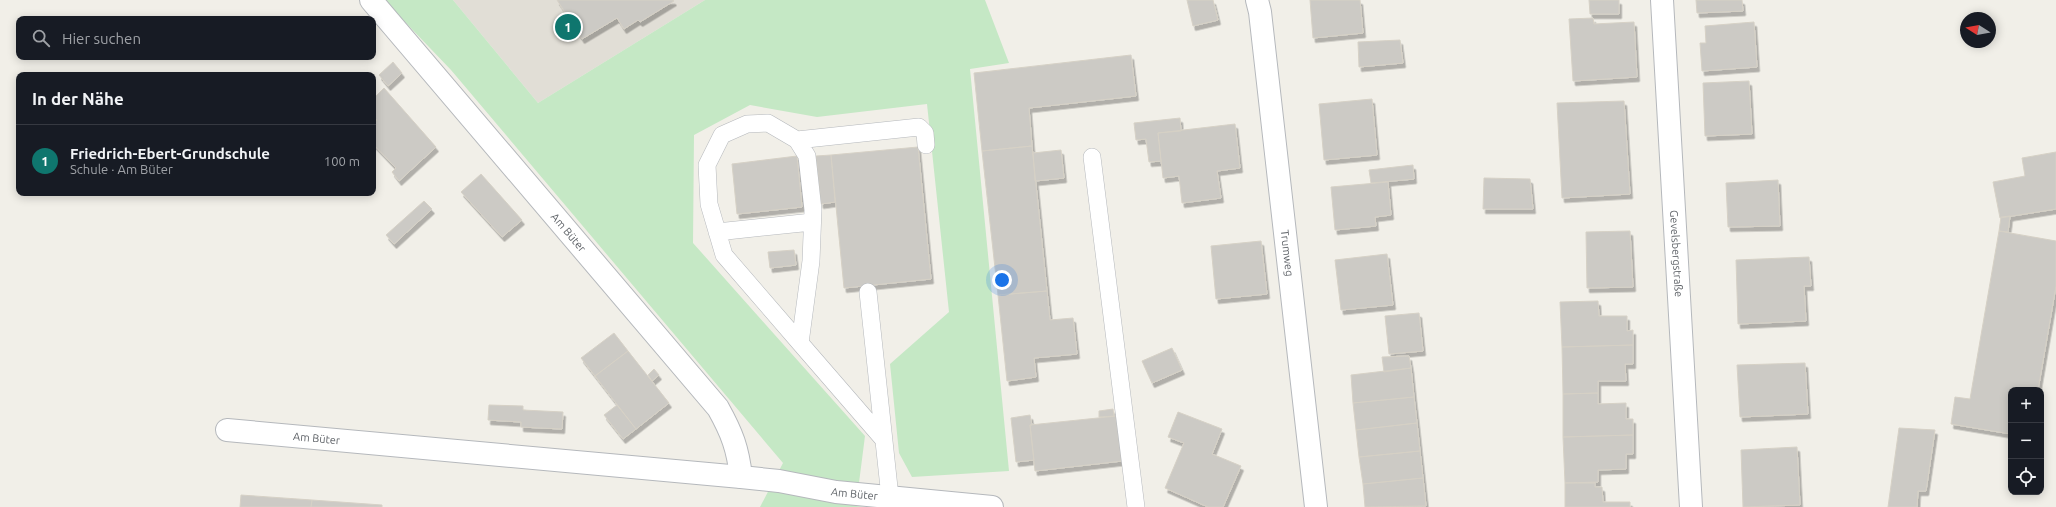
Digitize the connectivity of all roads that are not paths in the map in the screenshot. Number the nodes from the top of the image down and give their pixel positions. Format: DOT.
graph roads {
  1 [pos="371,0"];
  2 [pos="1256,0"];
  3 [pos="1662,0"];
  4 [pos="797,140"];
  5 [pos="926,145"];
  6 [pos="1092,157"];
  7 [pos="812,222"];
  8 [pos="717,232"];
  9 [pos="868,292"];
  10 [pos="800,342"];
  11 [pos="227,430"];
  12 [pos="884,440"];
  13 [pos="741,477"];
  14 [pos="890,497"];
  15 [pos="992,507"];
  16 [pos="1136,507"];
  17 [pos="1316,507"];
  18 [pos="1691,507"];
  1 -- 13 [label="street, Am Büter"];
  2 -- 17 [label="street, Trumweg"];
  3 -- 18 [label="street, Gevelsbergstraße"];
  4 -- 5 [label="lane"];
  4 -- 7 [label="lane"];
  4 -- 8 [label="lane"];
  6 -- 16 [label="lane"];
  7 -- 8 [label="lane"];
  7 -- 10 [label="lane"];
  8 -- 10 [label="lane"];
  9 -- 12 [label="lane"];
  10 -- 12 [label="lane"];
  11 -- 13 [label="street, Am Büter"];
  12 -- 14 [label="lane"];
  13 -- 14 [label="street, Am Büter"];
  14 -- 15 [label="street, Am Büter"];
}
